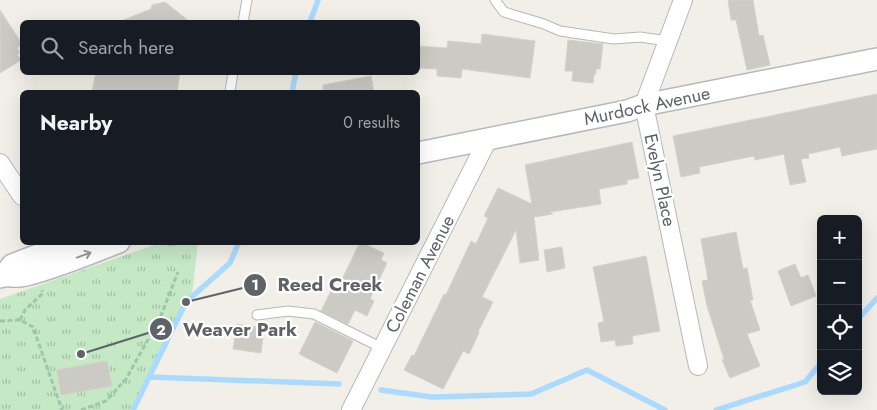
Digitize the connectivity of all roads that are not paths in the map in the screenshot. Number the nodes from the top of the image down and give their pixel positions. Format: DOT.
graph roads {
  1 [pos="247,0"];
  2 [pos="496,0"];
  3 [pos="683,0"];
  4 [pos="243,20"];
  5 [pos="668,41"];
  6 [pos="877,59"];
  7 [pos="233,75"];
  8 [pos="230,90"];
  9 [pos="644,105"];
  10 [pos="488,139"];
  11 [pos="420,153"];
  12 [pos="0,163"];
  13 [pos="20,193"];
  14 [pos="94,245"];
  15 [pos="60,249"];
  16 [pos="2,276"];
  17 [pos="257,315"];
  18 [pos="382,348"];
  19 [pos="698,366"];
  20 [pos="351,410"];
  1 -- 4 [label="lane"];
  2 -- 5 [label="lane"];
  3 -- 5 [label="street"];
  5 -- 9 [label="street"];
  6 -- 9 [label="street, Murdock Avenue"];
  7 -- 8 [label="lane"];
  9 -- 10 [label="street, Murdock Avenue"];
  9 -- 19 [label="street, Evelyn Place"];
  10 -- 11 [label="street, Murdock Avenue"];
  10 -- 18 [label="street, Coleman Avenue"];
  12 -- 13 [label="street"];
  15 -- 14 [label="street, one-way"];
  15 -- 16 [label="street"];
  15 -- 16 [label="street"];
  17 -- 18 [label="lane"];
  18 -- 20 [label="street, Coleman Avenue"];
}
